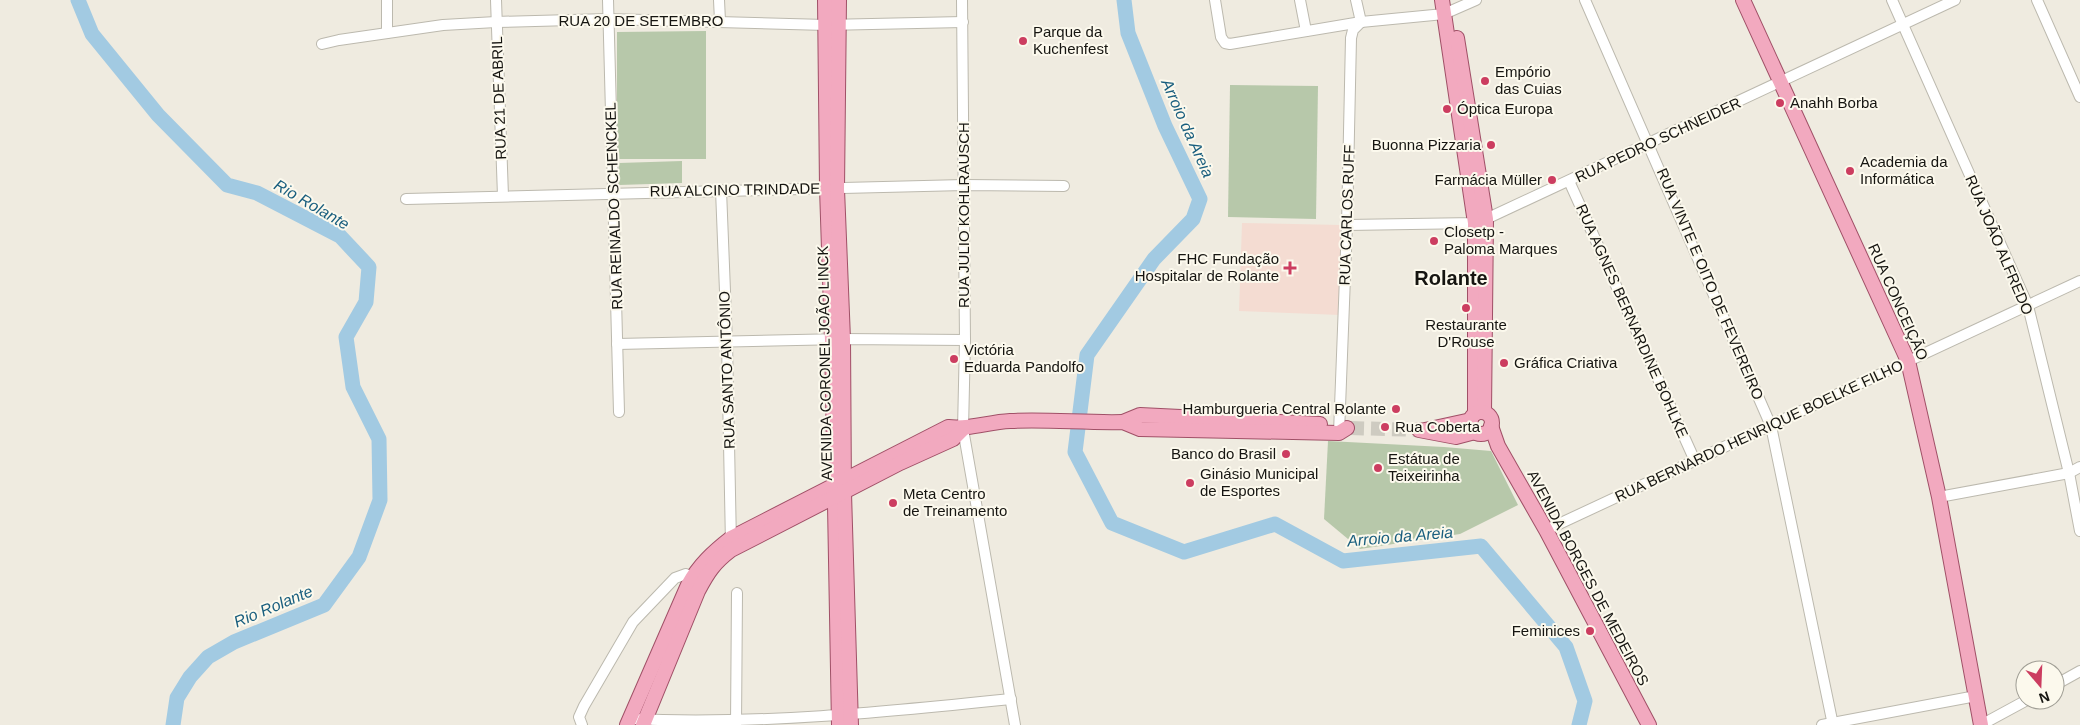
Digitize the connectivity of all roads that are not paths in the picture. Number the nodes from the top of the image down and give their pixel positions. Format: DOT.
graph roads {
  1 [pos="387,0"];
  2 [pos="496,0"];
  3 [pos="608,0"];
  4 [pos="720,0"];
  5 [pos="825,0"];
  6 [pos="839,0"];
  7 [pos="962,0"];
  8 [pos="1215,0"];
  9 [pos="1300,0"];
  10 [pos="1356,0"];
  11 [pos="1442,0"];
  12 [pos="1476,0"];
  13 [pos="1585,0"];
  14 [pos="1743,0"];
  15 [pos="1892,0"];
  16 [pos="1955,0"];
  17 [pos="2036,0"];
  18 [pos="1449,8"];
  19 [pos="608,19"];
  20 [pos="496,22"];
  21 [pos="720,22"];
  22 [pos="962,22"];
  23 [pos="1361,22"];
  24 [pos="826,25"];
  25 [pos="840,25"];
  26 [pos="1903,25"];
  27 [pos="1306,31"];
  28 [pos="387,33"];
  29 [pos="322,44"];
  30 [pos="1780,82"];
  31 [pos="2080,97"];
  32 [pos="1649,144"];
  33 [pos="1569,181"];
  34 [pos="964,185"];
  35 [pos="1064,186"];
  36 [pos="832,188"];
  37 [pos="721,190"];
  38 [pos="614,193"];
  39 [pos="503,196"];
  40 [pos="406,198"];
  41 [pos="1481,221"];
  42 [pos="1347,225"];
  43 [pos="2080,281"];
  44 [pos="2028,306"];
  45 [pos="838,340"];
  46 [pos="965,340"];
  47 [pos="727,342"];
  48 [pos="617,344"];
  49 [pos="1908,361"];
  50 [pos="618,412"];
  51 [pos="1480,423"];
  52 [pos="1771,426"];
  53 [pos="963,429"];
  54 [pos="1344,429"];
  55 [pos="1421,430"];
  56 [pos="1695,461"];
  57 [pos="2080,467"];
  58 [pos="2069,473"];
  59 [pos="839,489"];
  60 [pos="1939,497"];
  61 [pos="1546,530"];
  62 [pos="2080,531"];
  63 [pos="731,544"];
  64 [pos="698,579"];
  65 [pos="737,593"];
  66 [pos="2080,671"];
  67 [pos="2065,679"];
  68 [pos="1976,696"];
  69 [pos="1011,699"];
  70 [pos="2015,707"];
  71 [pos="845,720"];
  72 [pos="636,722"];
  73 [pos="736,723"];
  74 [pos="1829,724"];
  75 [pos="582,725"];
  76 [pos="1015,725"];
  77 [pos="1649,725"];
  78 [pos="1981,725"];
  1 -- 28 [label="street"];
  2 -- 20 [label="street, RUA 21 DE ABRIL"];
  3 -- 19 [label="street, RUA REINALDO SCHENCKEL"];
  4 -- 21 [label="street"];
  5 -- 24 [label="main road, AVENIDA CORONEL JOÃO LINCK"];
  6 -- 25 [label="main road, AVENIDA CORONEL JOÃO LINCK"];
  7 -- 22 [label="street, RUA JULIO KOHLRAUSCH"];
  8 -- 27 [label="street"];
  9 -- 27 [label="street"];
  10 -- 23 [label="street"];
  11 -- 18 [label="main road"];
  12 -- 18 [label="street"];
  13 -- 32 [label="street, RUA VINTE E OITO DE FEVEREIRO"];
  14 -- 30 [label="main road, RUA CONCEIÇÃO"];
  15 -- 26 [label="street, RUA JOÃO ALFREDO"];
  16 -- 26 [label="street, RUA PEDRO SCHNEIDER"];
  17 -- 31 [label="street"];
  18 -- 23 [label="street"];
  18 -- 41 [label="main road"];
  19 -- 20 [label="street, RUA 20 DE SETEMBRO"];
  19 -- 21 [label="street, RUA 20 DE SETEMBRO"];
  19 -- 38 [label="street, RUA REINALDO SCHENCKEL"];
  20 -- 28 [label="street, RUA 20 DE SETEMBRO"];
  20 -- 39 [label="street, RUA 21 DE ABRIL"];
  21 -- 24 [label="street, RUA 20 DE SETEMBRO"];
  22 -- 25 [label="street, RUA 20 DE SETEMBRO"];
  22 -- 34 [label="street, RUA JULIO KOHLRAUSCH"];
  23 -- 27 [label="street"];
  23 -- 42 [label="street, RUA CARLOS RUFF"];
  24 -- 25 [label="street, RUA 20 DE SETEMBRO"];
  24 -- 36 [label="main road, AVENIDA CORONEL JOÃO LINCK"];
  25 -- 36 [label="main road, AVENIDA CORONEL JOÃO LINCK"];
  26 -- 30 [label="street, RUA PEDRO SCHNEIDER"];
  26 -- 44 [label="street, RUA JOÃO ALFREDO"];
  28 -- 29 [label="street, RUA 20 DE SETEMBRO"];
  30 -- 32 [label="street, RUA PEDRO SCHNEIDER"];
  30 -- 49 [label="main road, RUA CONCEIÇÃO"];
  32 -- 33 [label="street, RUA PEDRO SCHNEIDER"];
  32 -- 52 [label="street, RUA VINTE E OITO DE FEVEREIRO"];
  33 -- 41 [label="street, RUA PEDRO SCHNEIDER"];
  33 -- 56 [label="street, RUA AGNES BERNARDINE BOHLKE"];
  34 -- 35 [label="street, RUA ALCINO TRINDADE"];
  34 -- 36 [label="street, RUA ALCINO TRINDADE"];
  34 -- 46 [label="street, RUA JULIO KOHLRAUSCH"];
  36 -- 37 [label="street, RUA ALCINO TRINDADE"];
  36 -- 45 [label="main road, AVENIDA CORONEL JOÃO LINCK"];
  37 -- 38 [label="street, RUA ALCINO TRINDADE"];
  37 -- 47 [label="street, RUA SANTO ANTÔNIO"];
  38 -- 39 [label="street, RUA ALCINO TRINDADE"];
  38 -- 48 [label="street, RUA REINALDO SCHENCKEL"];
  39 -- 40 [label="street, RUA ALCINO TRINDADE"];
  41 -- 42 [label="street, RUA PEDRO SCHNEIDER"];
  41 -- 51 [label="main road"];
  42 -- 54 [label="street, RUA CARLOS RUFF"];
  43 -- 44 [label="street, RUA BERNARDO HENRIQUE BOELKE FILHO"];
  44 -- 49 [label="street, RUA BERNARDO HENRIQUE BOELKE FILHO"];
  44 -- 58 [label="street, RUA JOÃO ALFREDO"];
  45 -- 46 [label="street"];
  45 -- 47 [label="street"];
  45 -- 59 [label="main road, AVENIDA CORONEL JOÃO LINCK"];
  46 -- 53 [label="street, RUA JULIO KOHLRAUSCH"];
  47 -- 48 [label="street"];
  47 -- 63 [label="street, RUA SANTO ANTÔNIO"];
  48 -- 50 [label="street, RUA REINALDO SCHENCKEL"];
  49 -- 52 [label="street, RUA BERNARDO HENRIQUE BOELKE FILHO"];
  49 -- 60 [label="main road, RUA CONCEIÇÃO"];
  51 -- 55 [label="main road"];
  51 -- 61 [label="main road, AVENIDA BORGES DE MEDEIROS"];
  52 -- 56 [label="street, RUA BERNARDO HENRIQUE BOELKE FILHO"];
  52 -- 74 [label="street, RUA VINTE E OITO DE FEVEREIRO"];
  53 -- 54 [label="main road"];
  53 -- 59 [label="main road"];
  53 -- 69 [label="street, RUA JULIO KOHLRAUSCH"];
  56 -- 61 [label="street, RUA BERNARDO HENRIQUE BOELKE FILHO"];
  57 -- 58 [label="street"];
  58 -- 60 [label="street"];
  58 -- 62 [label="street, RUA JOÃO ALFREDO"];
  59 -- 63 [label="main road"];
  59 -- 71 [label="main road, AVENIDA CORONEL JOÃO LINCK"];
  60 -- 68 [label="main road, RUA CONCEIÇÃO"];
  61 -- 77 [label="main road, AVENIDA BORGES DE MEDEIROS"];
  63 -- 64 [label="main road"];
  64 -- 72 [label="main road"];
  64 -- 75 [label="street"];
  65 -- 73 [label="street"];
  66 -- 67 [label="street"];
  68 -- 74 [label="street"];
  68 -- 78 [label="main road, RUA CONCEIÇÃO"];
  69 -- 71 [label="street"];
  69 -- 76 [label="street, RUA JULIO KOHLRAUSCH"];
  70 -- 78 [label="street"];
  71 -- 73 [label="street"];
  72 -- 73 [label="street"];
}
